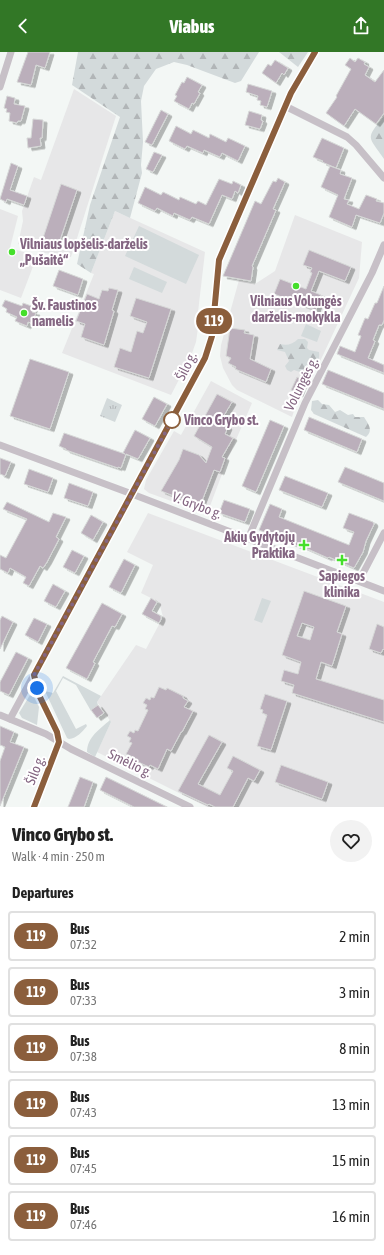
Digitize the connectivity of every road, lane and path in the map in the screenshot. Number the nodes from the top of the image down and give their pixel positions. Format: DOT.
graph roads {
  1 [pos="11,52"];
  2 [pos="315,52"];
  3 [pos="0,87"];
  4 [pos="285,106"];
  5 [pos="384,178"];
  6 [pos="384,245"];
  7 [pos="0,445"];
  8 [pos="132,494"];
  9 [pos="384,533"];
  10 [pos="248,539"];
  11 [pos="359,581"];
  12 [pos="384,591"];
  13 [pos="34,675"];
  14 [pos="24,693"];
  15 [pos="39,695"];
  16 [pos="0,715"];
  17 [pos="10,719"];
  18 [pos="52,720"];
  19 [pos="46,734"];
  20 [pos="59,742"];
  21 [pos="34,807"];
  22 [pos="190,807"];
  1 -- 3 [label="street"];
  2 -- 4 [label="street, Šilo g."];
  4 -- 5 [label="street"];
  4 -- 8 [label="street, Šilo g."];
  6 -- 10 [label="street, Volungės g."];
  7 -- 8 [label="street, V. Grybo g."];
  8 -- 10 [label="street, V. Grybo g."];
  8 -- 13 [label="street, Šilo g."];
  9 -- 11 [label="street"];
  10 -- 11 [label="street, V. Grybo g."];
  11 -- 12 [label="street, V. Grybo g."];
  13 -- 14 [label="street, Šilo g."];
  13 -- 15 [label="street, Šilo g."];
  14 -- 15 [label="street"];
  14 -- 17 [label="street, Šilo g."];
  15 -- 18 [label="street, Šilo g."];
  16 -- 17 [label="street"];
  17 -- 19 [label="street, Šilo g."];
  18 -- 19 [label="street"];
  18 -- 20 [label="street, Šilo g."];
  19 -- 20 [label="street, Šilo g."];
  20 -- 21 [label="street, Šilo g."];
  20 -- 22 [label="street, Smėlio g."];
}
